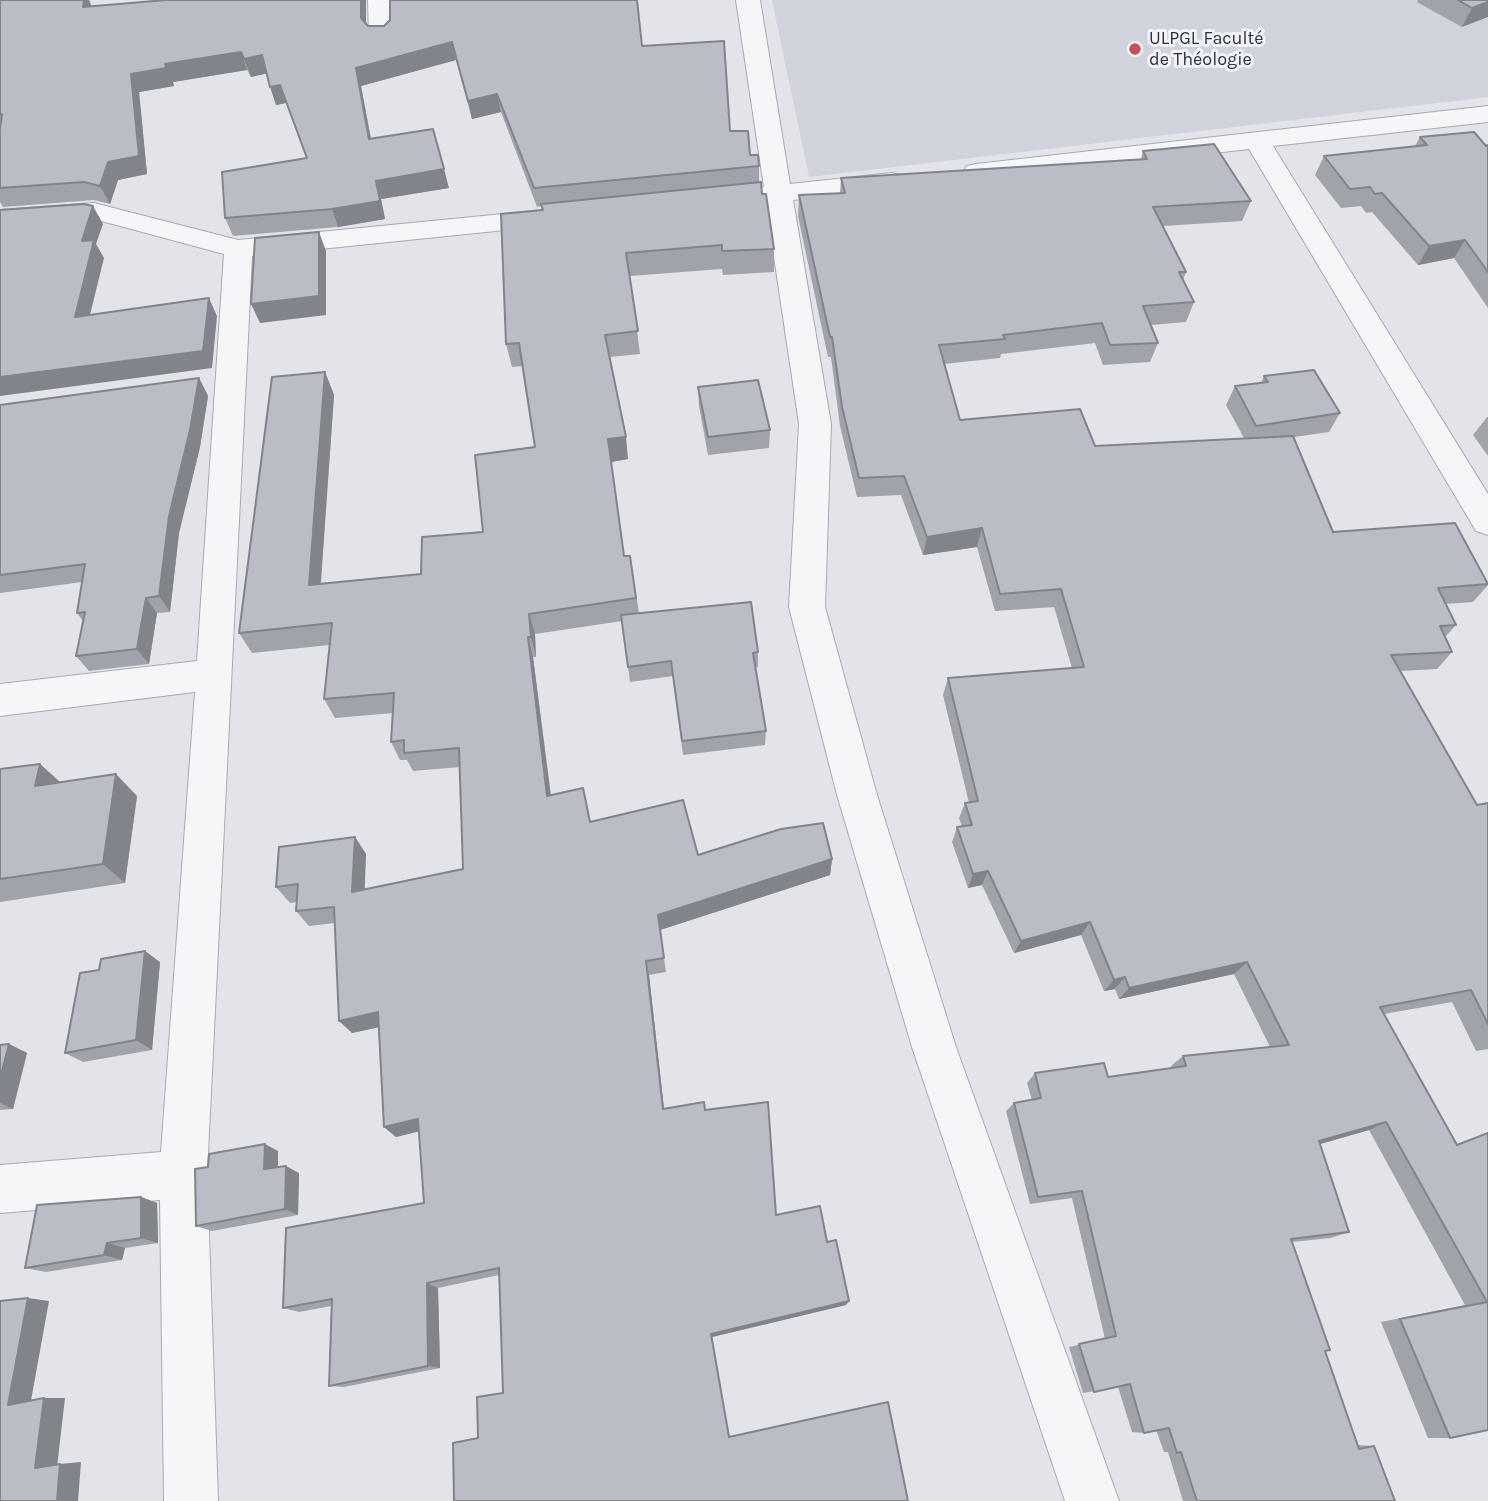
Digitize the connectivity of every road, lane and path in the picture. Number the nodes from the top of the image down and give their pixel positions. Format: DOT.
graph roads {
  1 [pos="380,0"];
  2 [pos="747,0"];
  3 [pos="381,36"];
  4 [pos="1488,114"];
  5 [pos="1257,141"];
  6 [pos="956,174"];
  7 [pos="915,178"];
  8 [pos="779,193"];
  9 [pos="723,199"];
  10 [pos="585,214"];
  11 [pos="0,218"];
  12 [pos="238,249"];
  13 [pos="1488,522"];
  14 [pos="215,674"];
  15 [pos="0,700"];
  16 [pos="183,1174"];
  17 [pos="0,1189"];
  18 [pos="191,1501"];
  19 [pos="1092,1501"];
  1 -- 3 [label="street"];
  2 -- 8 [label="street"];
  4 -- 5 [label="street"];
  5 -- 6 [label="street"];
  5 -- 13 [label="street"];
  7 -- 8 [label="street"];
  8 -- 9 [label="street"];
  8 -- 19 [label="street"];
  10 -- 12 [label="street"];
  11 -- 12 [label="street"];
  12 -- 14 [label="street"];
  14 -- 15 [label="street"];
  14 -- 16 [label="street"];
  16 -- 17 [label="street"];
  16 -- 18 [label="street"];
}
